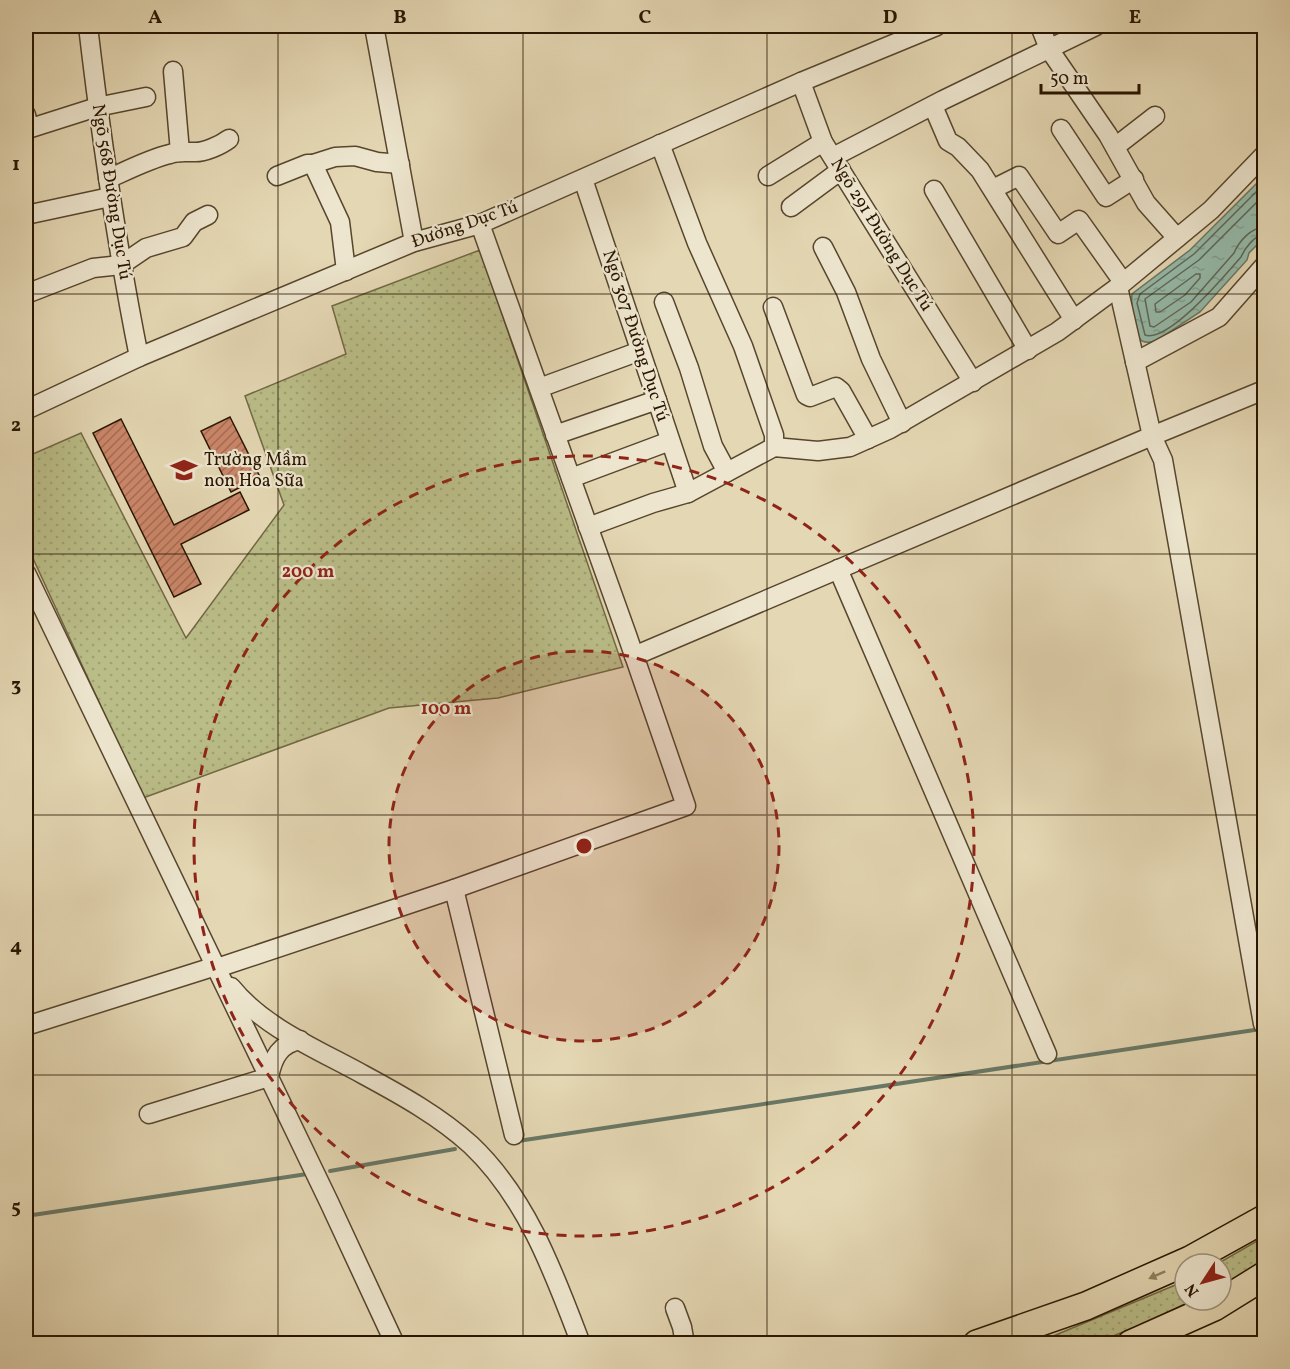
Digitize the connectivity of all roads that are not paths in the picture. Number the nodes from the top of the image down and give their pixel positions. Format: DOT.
graph roads {
  1 [pos="88,26"];
  2 [pos="374,26"];
  3 [pos="937,26"];
  4 [pos="1040,26"];
  5 [pos="1096,26"];
  6 [pos="1049,49"];
  7 [pos="173,71"];
  8 [pos="801,82"];
  9 [pos="146,97"];
  10 [pos="933,106"];
  11 [pos="98,107"];
  12 [pos="26,115"];
  13 [pos="1155,116"];
  14 [pos="1061,129"];
  15 [pos="229,139"];
  16 [pos="823,142"];
  17 [pos="660,144"];
  18 [pos="1115,147"];
  19 [pos="180,152"];
  20 [pos="1264,155"];
  21 [pos="313,164"];
  22 [pos="400,164"];
  23 [pos="837,164"];
  24 [pos="277,176"];
  25 [pos="768,176"];
  26 [pos="108,178"];
  27 [pos="583,178"];
  28 [pos="1134,179"];
  29 [pos="993,189"];
  30 [pos="934,190"];
  31 [pos="110,197"];
  32 [pos="791,207"];
  33 [pos="26,214"];
  34 [pos="208,215"];
  35 [pos="480,224"];
  36 [pos="1177,238"];
  37 [pos="414,242"];
  38 [pos="823,248"];
  39 [pos="121,265"];
  40 [pos="1264,266"];
  41 [pos="346,271"];
  42 [pos="1120,285"];
  43 [pos="26,294"];
  44 [pos="664,302"];
  45 [pos="773,307"];
  46 [pos="1074,320"];
  47 [pos="1028,350"];
  48 [pos="640,351"];
  49 [pos="139,357"];
  50 [pos="1135,362"];
  51 [pos="973,382"];
  52 [pos="539,388"];
  53 [pos="1264,390"];
  54 [pos="657,400"];
  55 [pos="26,410"];
  56 [pos="902,423"];
  57 [pos="555,435"];
  58 [pos="1152,436"];
  59 [pos="868,439"];
  60 [pos="670,441"];
  61 [pos="774,447"];
  62 [pos="727,472"];
  63 [pos="571,478"];
  64 [pos="688,493"];
  65 [pos="588,526"];
  66 [pos="838,569"];
  67 [pos="26,573"];
  68 [pos="634,656"];
  69 [pos="454,889"];
  70 [pos="216,967"];
  71 [pos="1263,1024"];
  72 [pos="26,1026"];
  73 [pos="300,1040"];
  74 [pos="1047,1054"];
  75 [pos="269,1077"];
  76 [pos="149,1114"];
  77 [pos="514,1134"];
  78 [pos="1264,1219"];
  79 [pos="1264,1276"];
  80 [pos="675,1308"];
  81 [pos="395,1344"];
  82 [pos="581,1344"];
  83 [pos="685,1344"];
  84 [pos="976,1344"];
  85 [pos="1131,1344"];
  1 -- 11 [label="street, Ngõ 568 Đường Dục Tú"];
  2 -- 22 [label="street"];
  3 -- 8 [label="street, Đường Dục Tú"];
  4 -- 6 [label="street"];
  5 -- 6 [label="street"];
  6 -- 10 [label="street"];
  6 -- 18 [label="street"];
  7 -- 19 [label="street"];
  8 -- 16 [label="street, Ngõ 291 Đường Dục Tú"];
  8 -- 17 [label="street, Đường Dục Tú"];
  9 -- 11 [label="street"];
  10 -- 23 [label="street"];
  10 -- 29 [label="street"];
  11 -- 12 [label="street"];
  11 -- 26 [label="street, Ngõ 568 Đường Dục Tú"];
  13 -- 18 [label="street"];
  14 -- 28 [label="street"];
  15 -- 19 [label="street"];
  16 -- 23 [label="street, Ngõ 291 Đường Dục Tú"];
  16 -- 25 [label="street"];
  17 -- 27 [label="street, Đường Dục Tú"];
  17 -- 61 [label="street"];
  18 -- 28 [label="street"];
  19 -- 26 [label="street"];
  20 -- 36 [label="street"];
  21 -- 22 [label="street"];
  21 -- 24 [label="street"];
  21 -- 41 [label="street"];
  22 -- 37 [label="street"];
  23 -- 32 [label="street"];
  23 -- 51 [label="street, Ngõ 291 Đường Dục Tú"];
  26 -- 31 [label="street, Ngõ 568 Đường Dục Tú"];
  27 -- 35 [label="street, Đường Dục Tú"];
  27 -- 48 [label="street, Ngõ 307 Đường Dục Tú"];
  28 -- 36 [label="street"];
  29 -- 42 [label="street"];
  29 -- 46 [label="street"];
  30 -- 47 [label="street"];
  31 -- 33 [label="street"];
  31 -- 39 [label="street, Ngõ 568 Đường Dục Tú"];
  34 -- 39 [label="street"];
  35 -- 37 [label="street, Đường Dục Tú"];
  35 -- 52 [label="street"];
  36 -- 42 [label="street"];
  37 -- 41 [label="street, Đường Dục Tú"];
  38 -- 56 [label="street"];
  39 -- 43 [label="street"];
  39 -- 49 [label="street, Ngõ 568 Đường Dục Tú"];
  40 -- 50 [label="street"];
  41 -- 49 [label="street, Đường Dục Tú"];
  42 -- 46 [label="street"];
  42 -- 50 [label="street"];
  44 -- 62 [label="street"];
  45 -- 59 [label="street"];
  46 -- 47 [label="street"];
  47 -- 51 [label="street"];
  48 -- 52 [label="street"];
  48 -- 54 [label="street, Ngõ 307 Đường Dục Tú"];
  49 -- 55 [label="street, Đường Dục Tú"];
  50 -- 58 [label="street"];
  51 -- 56 [label="street"];
  52 -- 57 [label="street"];
  53 -- 58 [label="street"];
  54 -- 57 [label="street"];
  54 -- 60 [label="street, Ngõ 307 Đường Dục Tú"];
  56 -- 59 [label="street"];
  57 -- 63 [label="street"];
  58 -- 66 [label="street"];
  58 -- 71 [label="street"];
  59 -- 61 [label="street"];
  60 -- 63 [label="street"];
  60 -- 64 [label="street, Ngõ 307 Đường Dục Tú"];
  61 -- 62 [label="street"];
  62 -- 64 [label="street"];
  63 -- 65 [label="street"];
  64 -- 65 [label="street"];
  65 -- 68 [label="street"];
  66 -- 68 [label="street"];
  66 -- 74 [label="street"];
  67 -- 70 [label="street"];
  68 -- 69 [label="street"];
  69 -- 70 [label="street"];
  69 -- 77 [label="street"];
  70 -- 72 [label="street"];
  70 -- 73 [label="street"];
  70 -- 75 [label="street"];
  73 -- 75 [label="street"];
  73 -- 82 [label="street"];
  75 -- 76 [label="street"];
  75 -- 81 [label="street"];
  78 -- 84 [label="highway, one-way"];
  79 -- 85 [label="highway"];
  80 -- 83 [label="street"];
}
